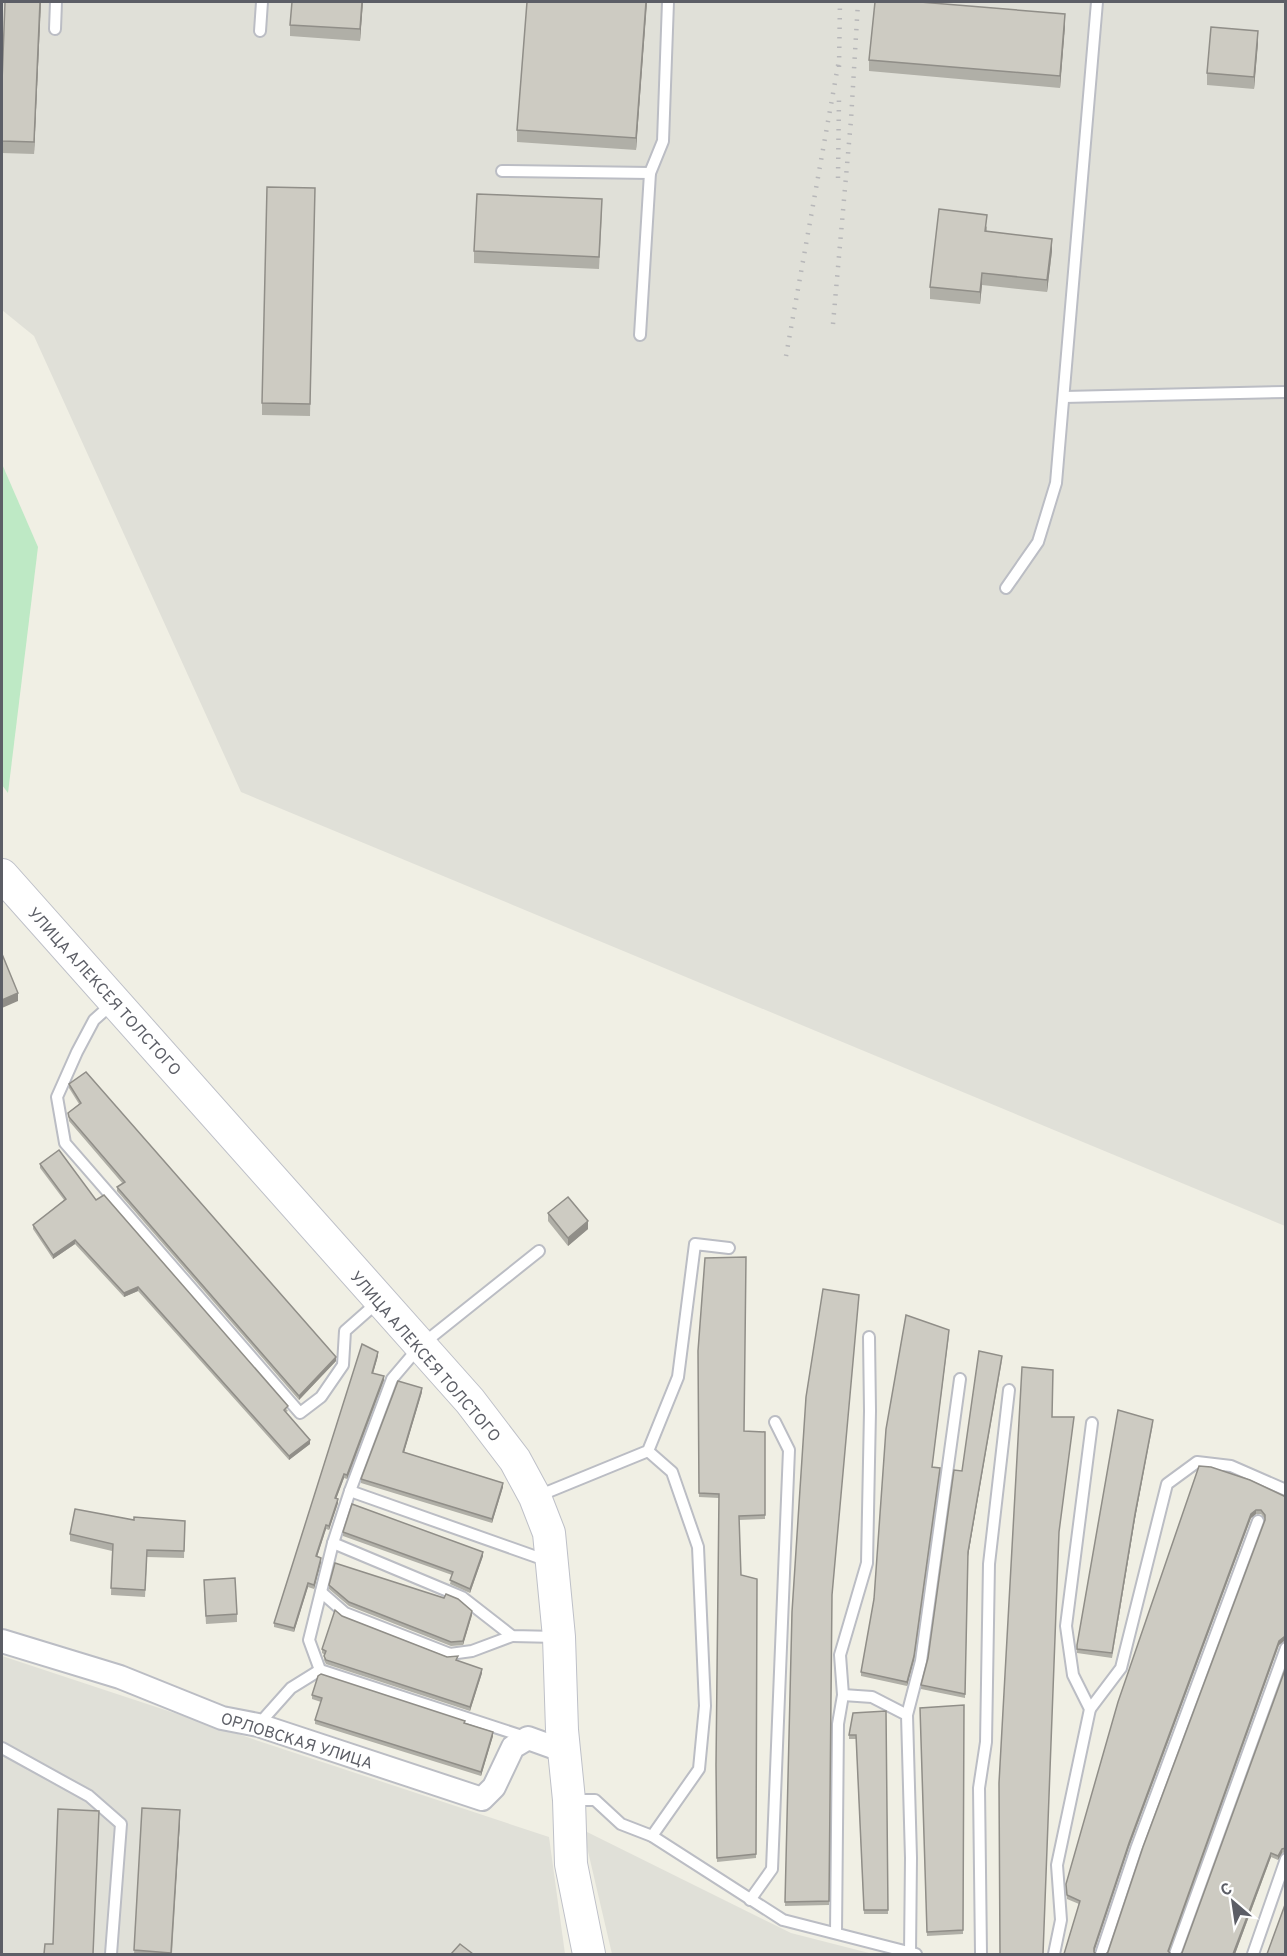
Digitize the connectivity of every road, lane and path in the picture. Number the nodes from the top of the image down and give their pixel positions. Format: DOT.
graph roads {
  1 [pos="56,2"];
  2 [pos="262,2"];
  3 [pos="668,2"];
  4 [pos="1097,2"];
  5 [pos="55,29"];
  6 [pos="260,31"];
  7 [pos="502,171"];
  8 [pos="650,173"];
  9 [pos="640,335"];
  10 [pos="1286,392"];
  11 [pos="1064,398"];
  12 [pos="1006,588"];
  13 [pos="2,875"];
  14 [pos="115,1002"];
  15 [pos="729,1248"];
  16 [pos="539,1251"];
  17 [pos="380,1300"];
  18 [pos="869,1337"];
  19 [pos="420,1346"];
  20 [pos="960,1379"];
  21 [pos="1009,1390"];
  22 [pos="775,1422"];
  23 [pos="1092,1423"];
  24 [pos="648,1451"];
  25 [pos="1286,1490"];
  26 [pos="350,1491"];
  27 [pos="535,1497"];
  28 [pos="1258,1521"];
  29 [pos="333,1543"];
  30 [pos="552,1562"];
  31 [pos="321,1592"];
  32 [pos="512,1636"];
  33 [pos="559,1637"];
  34 [pos="2,1641"];
  35 [pos="1286,1648"];
  36 [pos="320,1670"];
  37 [pos="843,1695"];
  38 [pos="1090,1709"];
  39 [pos="907,1715"];
  40 [pos="258,1725"];
  41 [pos="528,1738"];
  42 [pos="2,1748"];
  43 [pos="564,1751"];
  44 [pos="569,1800"];
  45 [pos="652,1836"];
  46 [pos="1286,1859"];
  47 [pos="750,1900"];
  48 [pos="836,1933"];
  49 [pos="111,1954"];
  50 [pos="589,1954"];
  51 [pos="913,1954"];
  52 [pos="981,1954"];
  53 [pos="1054,1954"];
  54 [pos="1101,1954"];
  55 [pos="1175,1954"];
  56 [pos="1253,1954"];
  1 -- 5 [label="lane"];
  2 -- 6 [label="lane"];
  3 -- 8 [label="lane"];
  4 -- 11 [label="lane"];
  7 -- 8 [label="lane"];
  8 -- 9 [label="lane"];
  10 -- 11 [label="lane"];
  11 -- 12 [label="lane"];
  13 -- 14 [label="street, УЛИЦА АЛЕКСЕЯ ТОЛСТОГО"];
  14 -- 17 [label="street, УЛИЦА АЛЕКСЕЯ ТОЛСТОГО"];
  14 -- 17 [label="lane"];
  15 -- 24 [label="lane"];
  16 -- 19 [label="lane"];
  17 -- 19 [label="street, УЛИЦА АЛЕКСЕЯ ТОЛСТОГО"];
  18 -- 37 [label="lane"];
  19 -- 26 [label="lane"];
  19 -- 27 [label="street, УЛИЦА АЛЕКСЕЯ ТОЛСТОГО"];
  20 -- 39 [label="lane"];
  21 -- 52 [label="lane"];
  22 -- 47 [label="lane"];
  23 -- 38 [label="lane"];
  24 -- 27 [label="lane"];
  24 -- 45 [label="lane"];
  25 -- 38 [label="lane"];
  26 -- 29 [label="lane"];
  26 -- 30 [label="lane"];
  27 -- 30 [label="street, УЛИЦА АЛЕКСЕЯ ТОЛСТОГО"];
  28 -- 54 [label="lane"];
  29 -- 31 [label="lane"];
  29 -- 32 [label="lane"];
  30 -- 33 [label="street, УЛИЦА АЛЕКСЕЯ ТОЛСТОГО"];
  31 -- 32 [label="lane"];
  31 -- 36 [label="lane"];
  32 -- 33 [label="lane"];
  33 -- 43 [label="street, УЛИЦА АЛЕКСЕЯ ТОЛСТОГО"];
  34 -- 40 [label="street, ОРЛОВСКАЯ УЛИЦА"];
  35 -- 55 [label="lane"];
  36 -- 40 [label="lane"];
  36 -- 41 [label="lane"];
  37 -- 39 [label="lane"];
  37 -- 48 [label="lane"];
  38 -- 53 [label="lane"];
  39 -- 51 [label="lane"];
  40 -- 41 [label="street, ОРЛОВСКАЯ УЛИЦА"];
  41 -- 43 [label="street"];
  42 -- 49 [label="lane"];
  43 -- 44 [label="street, УЛИЦА АЛЕКСЕЯ ТОЛСТОГО"];
  44 -- 45 [label="lane"];
  44 -- 50 [label="street, УЛИЦА АЛЕКСЕЯ ТОЛСТОГО"];
  45 -- 47 [label="lane"];
  46 -- 56 [label="lane"];
  47 -- 48 [label="lane"];
  48 -- 51 [label="lane"];
}
